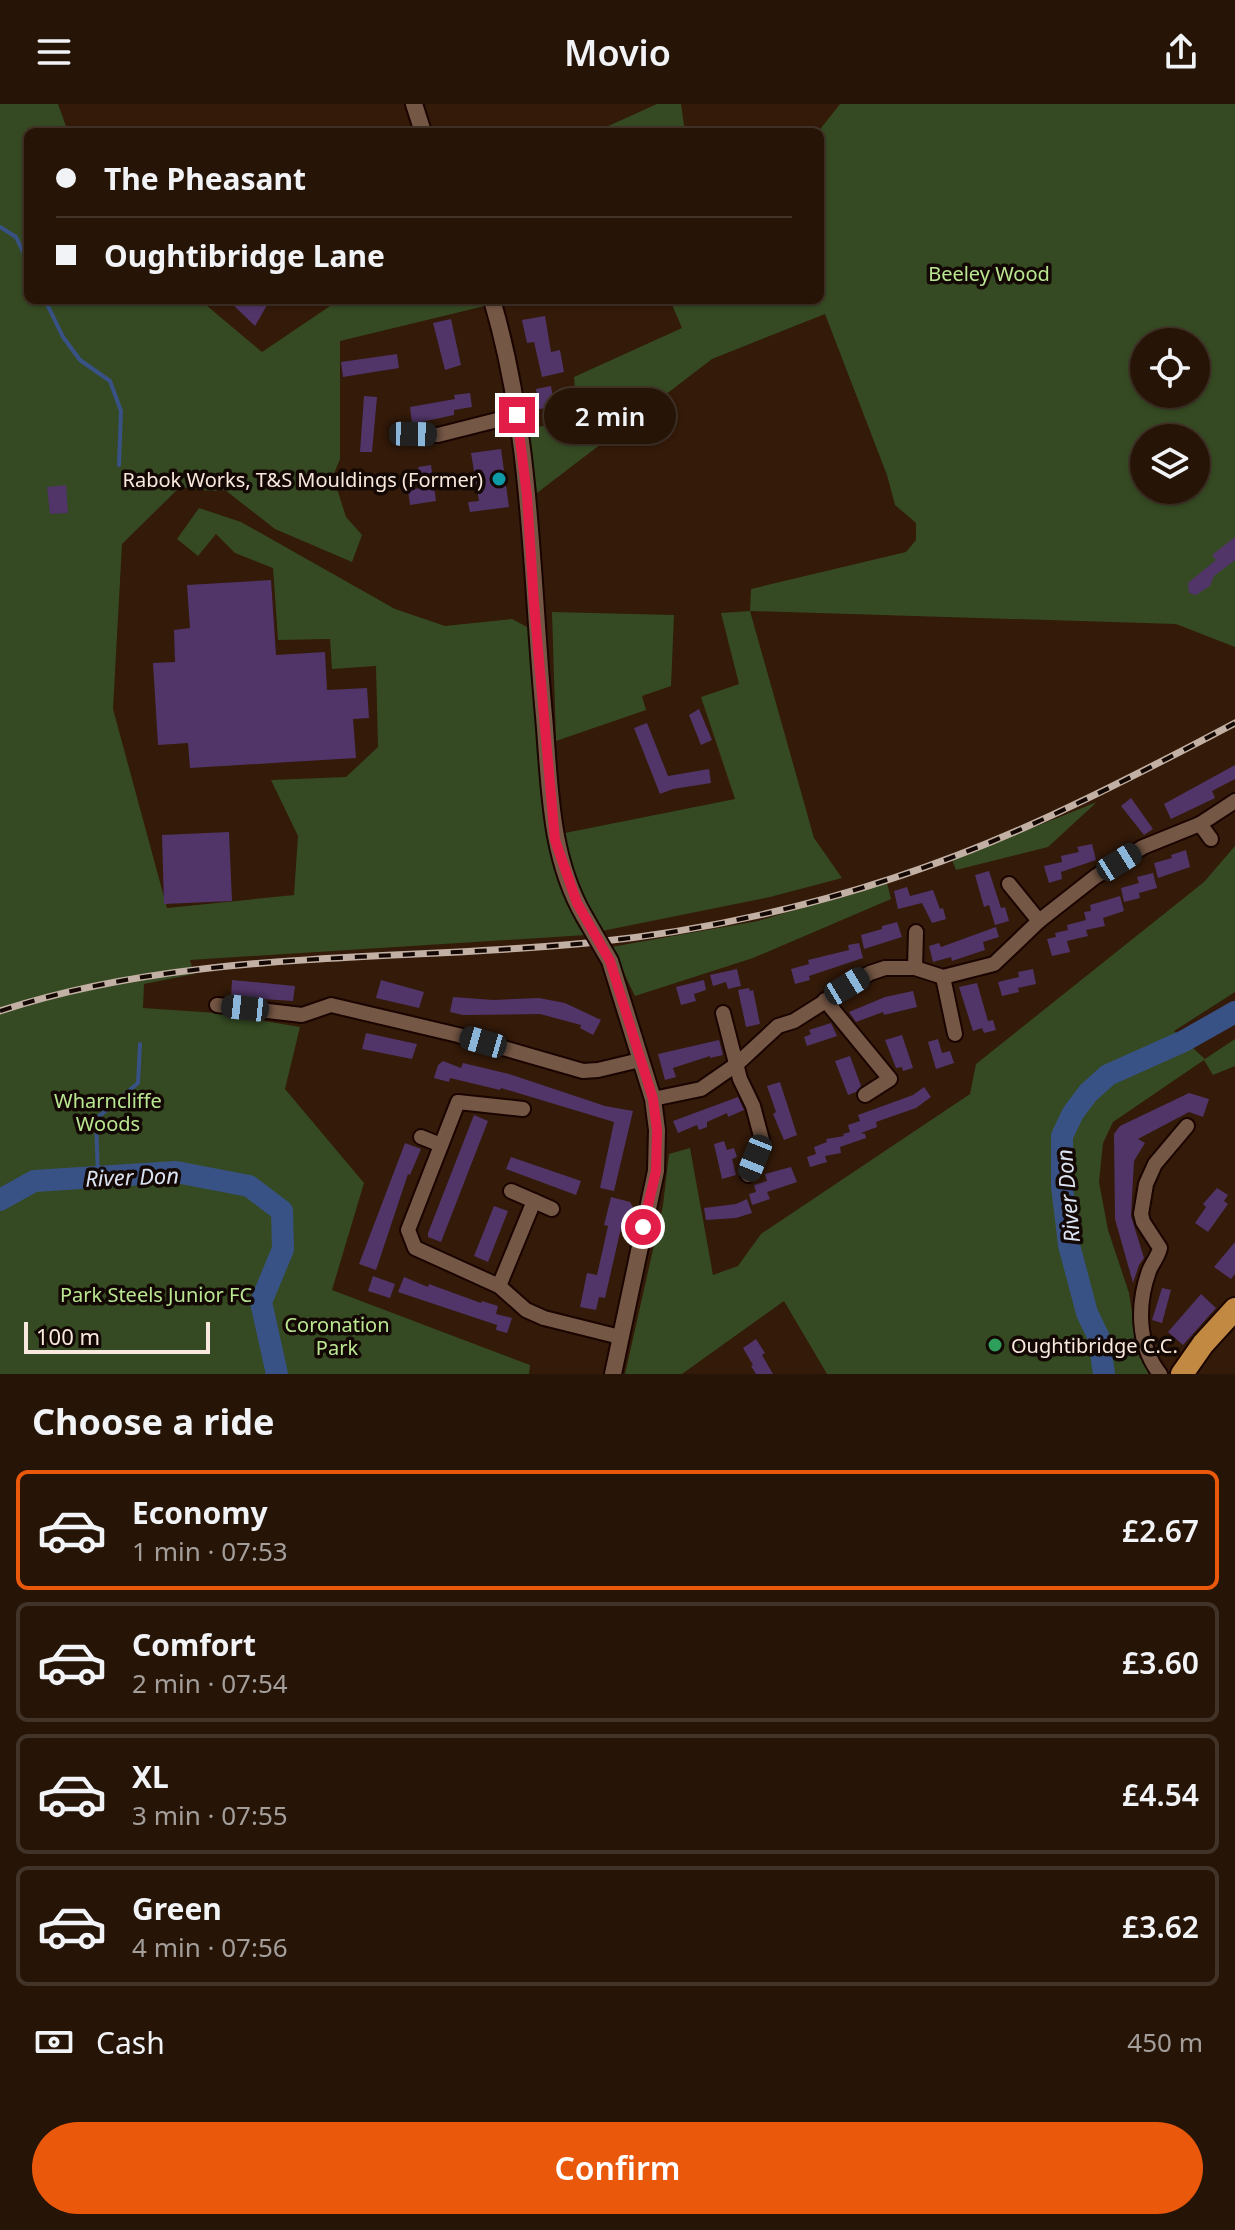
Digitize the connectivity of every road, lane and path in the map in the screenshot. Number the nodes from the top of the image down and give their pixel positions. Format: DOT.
graph roads {
  1 [pos="414,104"];
  2 [pos="422,128"];
  3 [pos="493,304"];
  4 [pos="517,415"];
  5 [pos="413,434"];
  6 [pos="1235,801"];
  7 [pos="1200,824"];
  8 [pos="1211,839"];
  9 [pos="1009,884"];
  10 [pos="1039,921"];
  11 [pos="916,932"];
  12 [pos="915,968"];
  13 [pos="943,977"];
  14 [pos="825,1000"];
  15 [pos="217,1005"];
  16 [pos="723,1013"];
  17 [pos="955,1034"];
  18 [pos="640,1060"];
  19 [pos="737,1064"];
  20 [pos="865,1095"];
  21 [pos="653,1099"];
  22 [pos="523,1109"];
  23 [pos="1187,1126"];
  24 [pos="421,1137"];
  25 [pos="441,1145"];
  26 [pos="748,1175"];
  27 [pos="511,1191"];
  28 [pos="534,1201"];
  29 [pos="552,1209"];
  30 [pos="499,1286"];
  31 [pos="1235,1309"];
  32 [pos="620,1337"];
  33 [pos="613,1374"];
  34 [pos="1160,1374"];
  35 [pos="1182,1374"];
  1 -- 2 [label="street"];
  3 -- 4 [label="street"];
  4 -- 5 [label="street"];
  4 -- 18 [label="street, bridge"];
  6 -- 7 [label="street"];
  7 -- 8 [label="street"];
  7 -- 10 [label="street"];
  9 -- 10 [label="street"];
  10 -- 13 [label="street"];
  11 -- 12 [label="street"];
  12 -- 13 [label="street"];
  12 -- 14 [label="street"];
  13 -- 17 [label="street"];
  14 -- 19 [label="street"];
  14 -- 20 [label="street"];
  15 -- 18 [label="street"];
  16 -- 19 [label="street"];
  18 -- 21 [label="street"];
  19 -- 21 [label="street"];
  19 -- 26 [label="street"];
  21 -- 32 [label="street"];
  22 -- 25 [label="street"];
  23 -- 34 [label="street"];
  24 -- 25 [label="street"];
  25 -- 30 [label="street"];
  27 -- 28 [label="street"];
  28 -- 29 [label="street"];
  28 -- 30 [label="street"];
  30 -- 32 [label="street"];
  31 -- 35 [label="main road"];
  32 -- 33 [label="street"];
}
